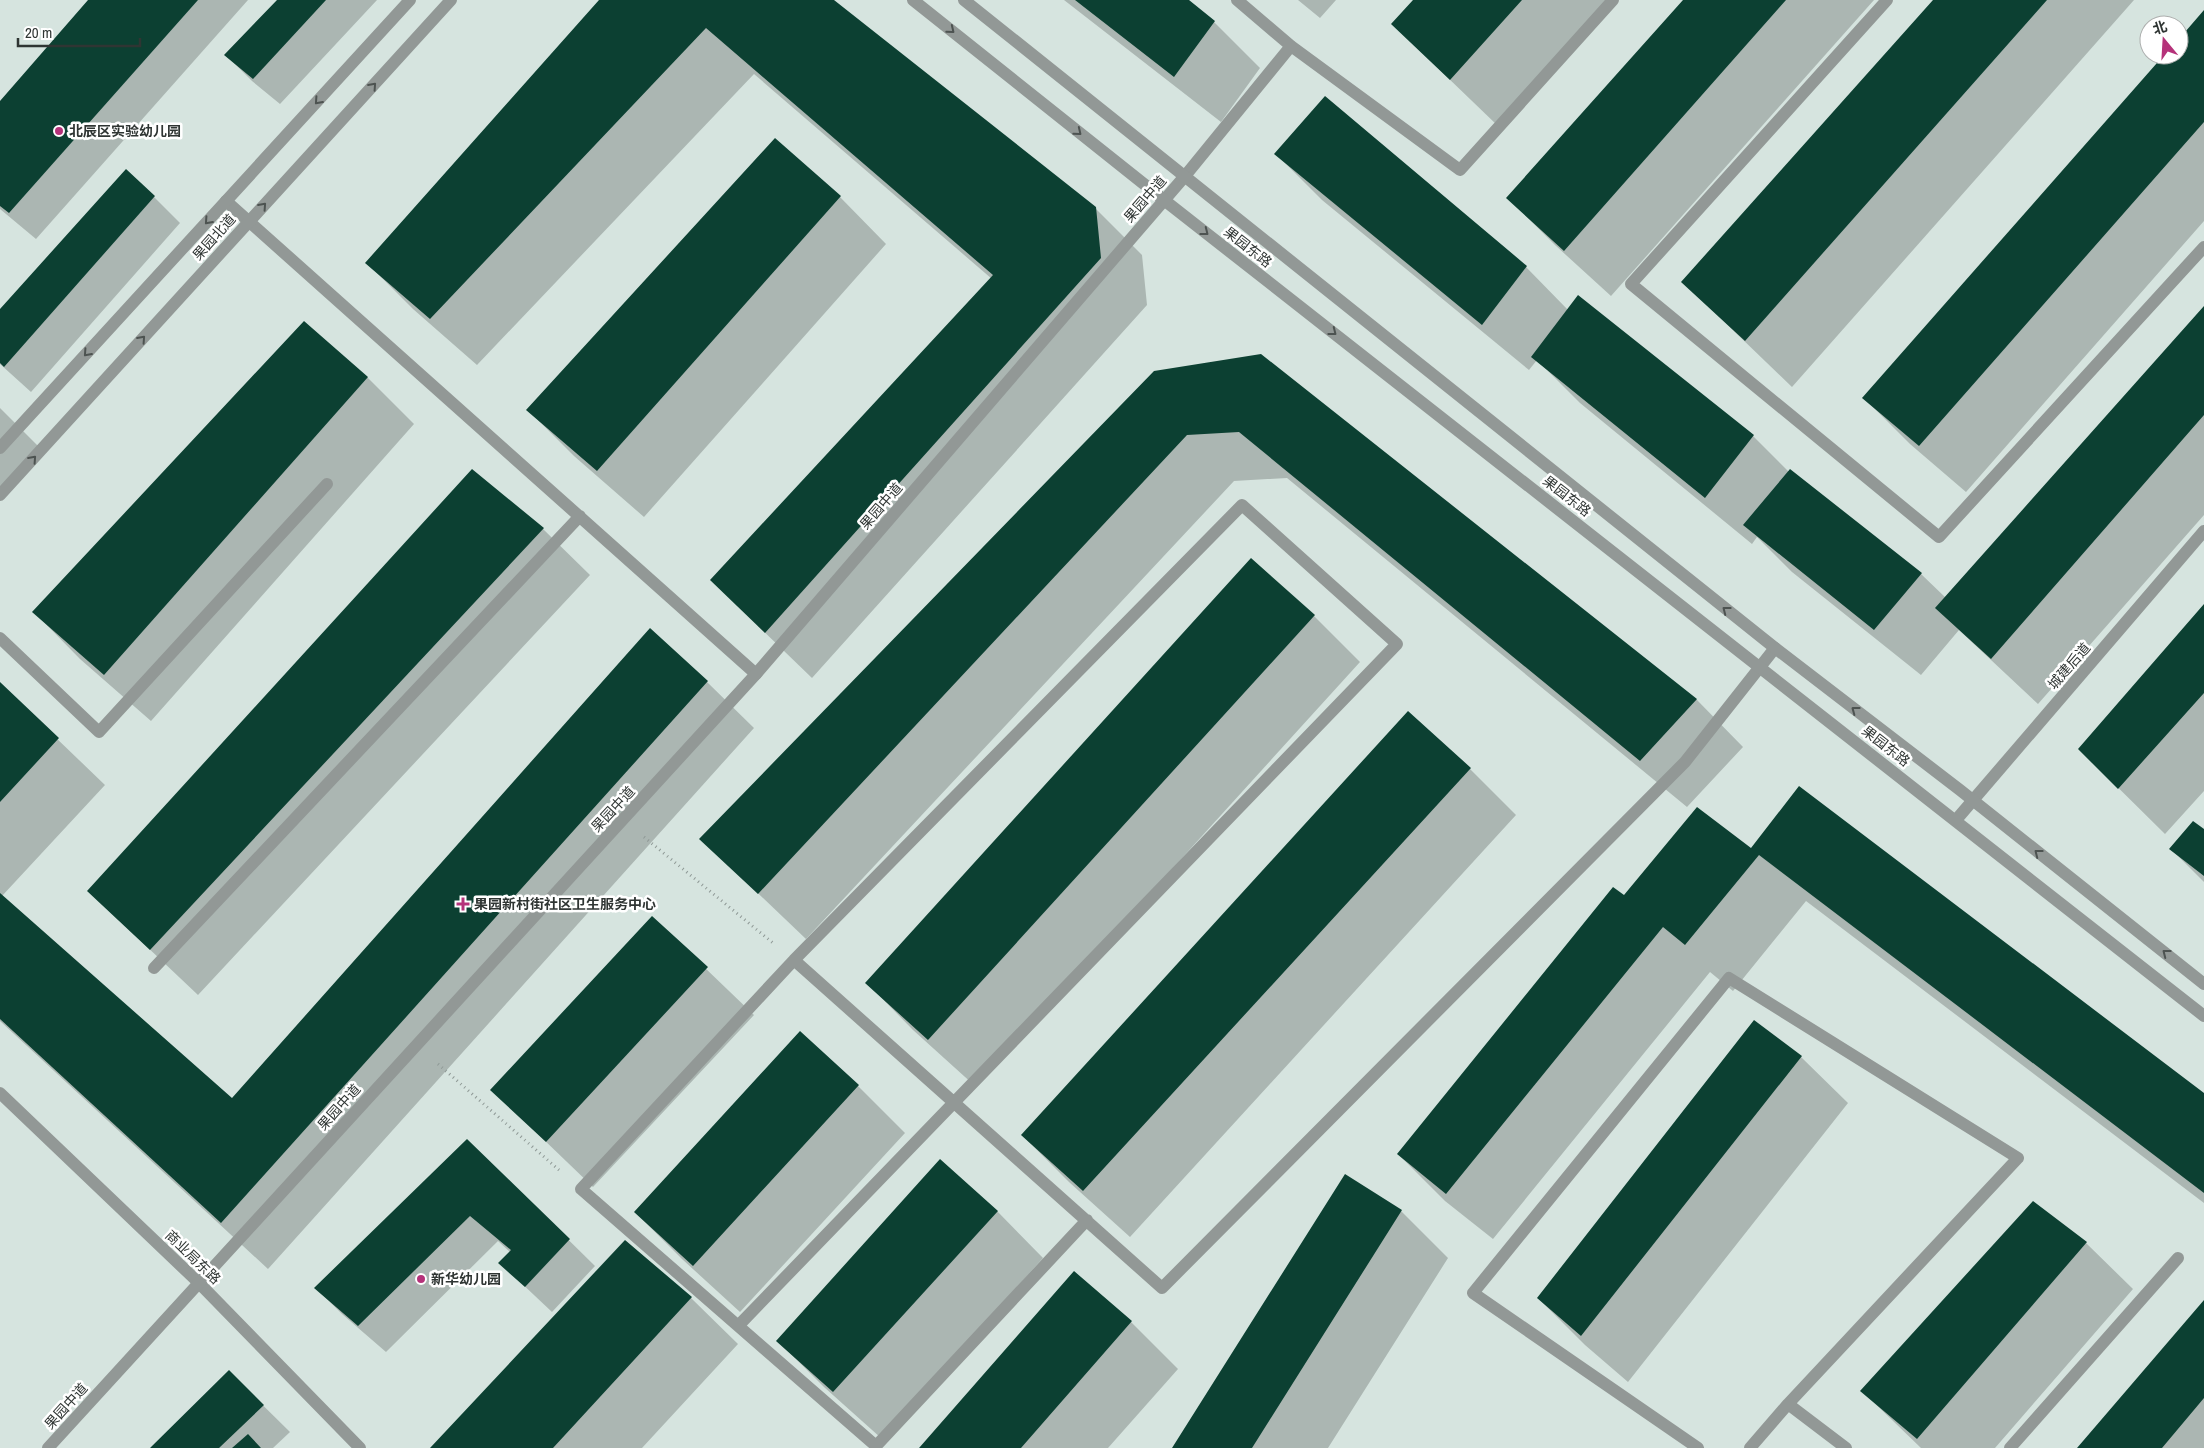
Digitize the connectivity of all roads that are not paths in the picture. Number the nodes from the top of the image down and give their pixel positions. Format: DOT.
graph roads {
  1 [pos="410,0"];
  2 [pos="451,0"];
  3 [pos="912,0"];
  4 [pos="964,0"];
  5 [pos="1237,0"];
  6 [pos="1613,0"];
  7 [pos="1887,0"];
  8 [pos="1291,46"];
  9 [pos="1185,176"];
  10 [pos="1164,200"];
  11 [pos="226,201"];
  12 [pos="249,222"];
  13 [pos="2204,248"];
  14 [pos="0,448"];
  15 [pos="327,484"];
  16 [pos="0,495"];
  17 [pos="580,516"];
  18 [pos="2204,531"];
  19 [pos="0,638"];
  20 [pos="1774,648"];
  21 [pos="1760,666"];
  22 [pos="756,674"];
  23 [pos="1973,801"];
  24 [pos="1956,820"];
  25 [pos="794,960"];
  26 [pos="154,968"];
  27 [pos="2204,984"];
  28 [pos="2204,1016"];
  29 [pos="0,1093"];
  30 [pos="954,1102"];
  31 [pos="1088,1220"];
  32 [pos="2178,1258"];
  33 [pos="199,1283"];
  34 [pos="738,1325"];
  35 [pos="1788,1404"];
  36 [pos="48,1448"];
  37 [pos="360,1448"];
  38 [pos="1698,1448"];
  39 [pos="1750,1448"];
  40 [pos="1846,1448"];
  41 [pos="2010,1448"];
  1 -- 11 [label="street, 果园北道, one-way"];
  12 -- 2 [label="street, 果园北道, one-way"];
  3 -- 10 [label="street, 果园东路, one-way"];
  4 -- 9 [label="street, 果园东路"];
  5 -- 8 [label="street"];
  6 -- 8 [label="street"];
  7 -- 13 [label="street"];
  8 -- 9 [label="street, 果园中道"];
  9 -- 10 [label="street, 果园中道"];
  20 -- 9 [label="street, 果园东路, one-way"];
  10 -- 21 [label="street, 果园东路, one-way"];
  10 -- 22 [label="street, 果园中道"];
  11 -- 12 [label="street"];
  11 -- 14 [label="street, 果园北道, one-way"];
  16 -- 12 [label="street, 果园北道, one-way"];
  12 -- 17 [label="street"];
  15 -- 19 [label="street"];
  17 -- 22 [label="street"];
  17 -- 26 [label="street"];
  18 -- 23 [label="street, 城建后道"];
  20 -- 21 [label="street"];
  23 -- 20 [label="street, 果园东路, one-way"];
  21 -- 24 [label="street, 果园东路"];
  21 -- 31 [label="street"];
  22 -- 33 [label="street, 果园中道"];
  23 -- 24 [label="street, 城建后道"];
  27 -- 23 [label="street, 果园东路, one-way"];
  24 -- 28 [label="street, 果园东路"];
  25 -- 30 [label="street"];
  25 -- 30 [label="street"];
  25 -- 34 [label="street"];
  29 -- 33 [label="street, 商业局东路"];
  30 -- 31 [label="street"];
  30 -- 34 [label="street"];
  31 -- 34 [label="street"];
  32 -- 41 [label="street"];
  33 -- 36 [label="street, 果园中道"];
  33 -- 37 [label="street, 商业局东路"];
  35 -- 38 [label="street"];
  35 -- 39 [label="street"];
  35 -- 40 [label="street"];
}
